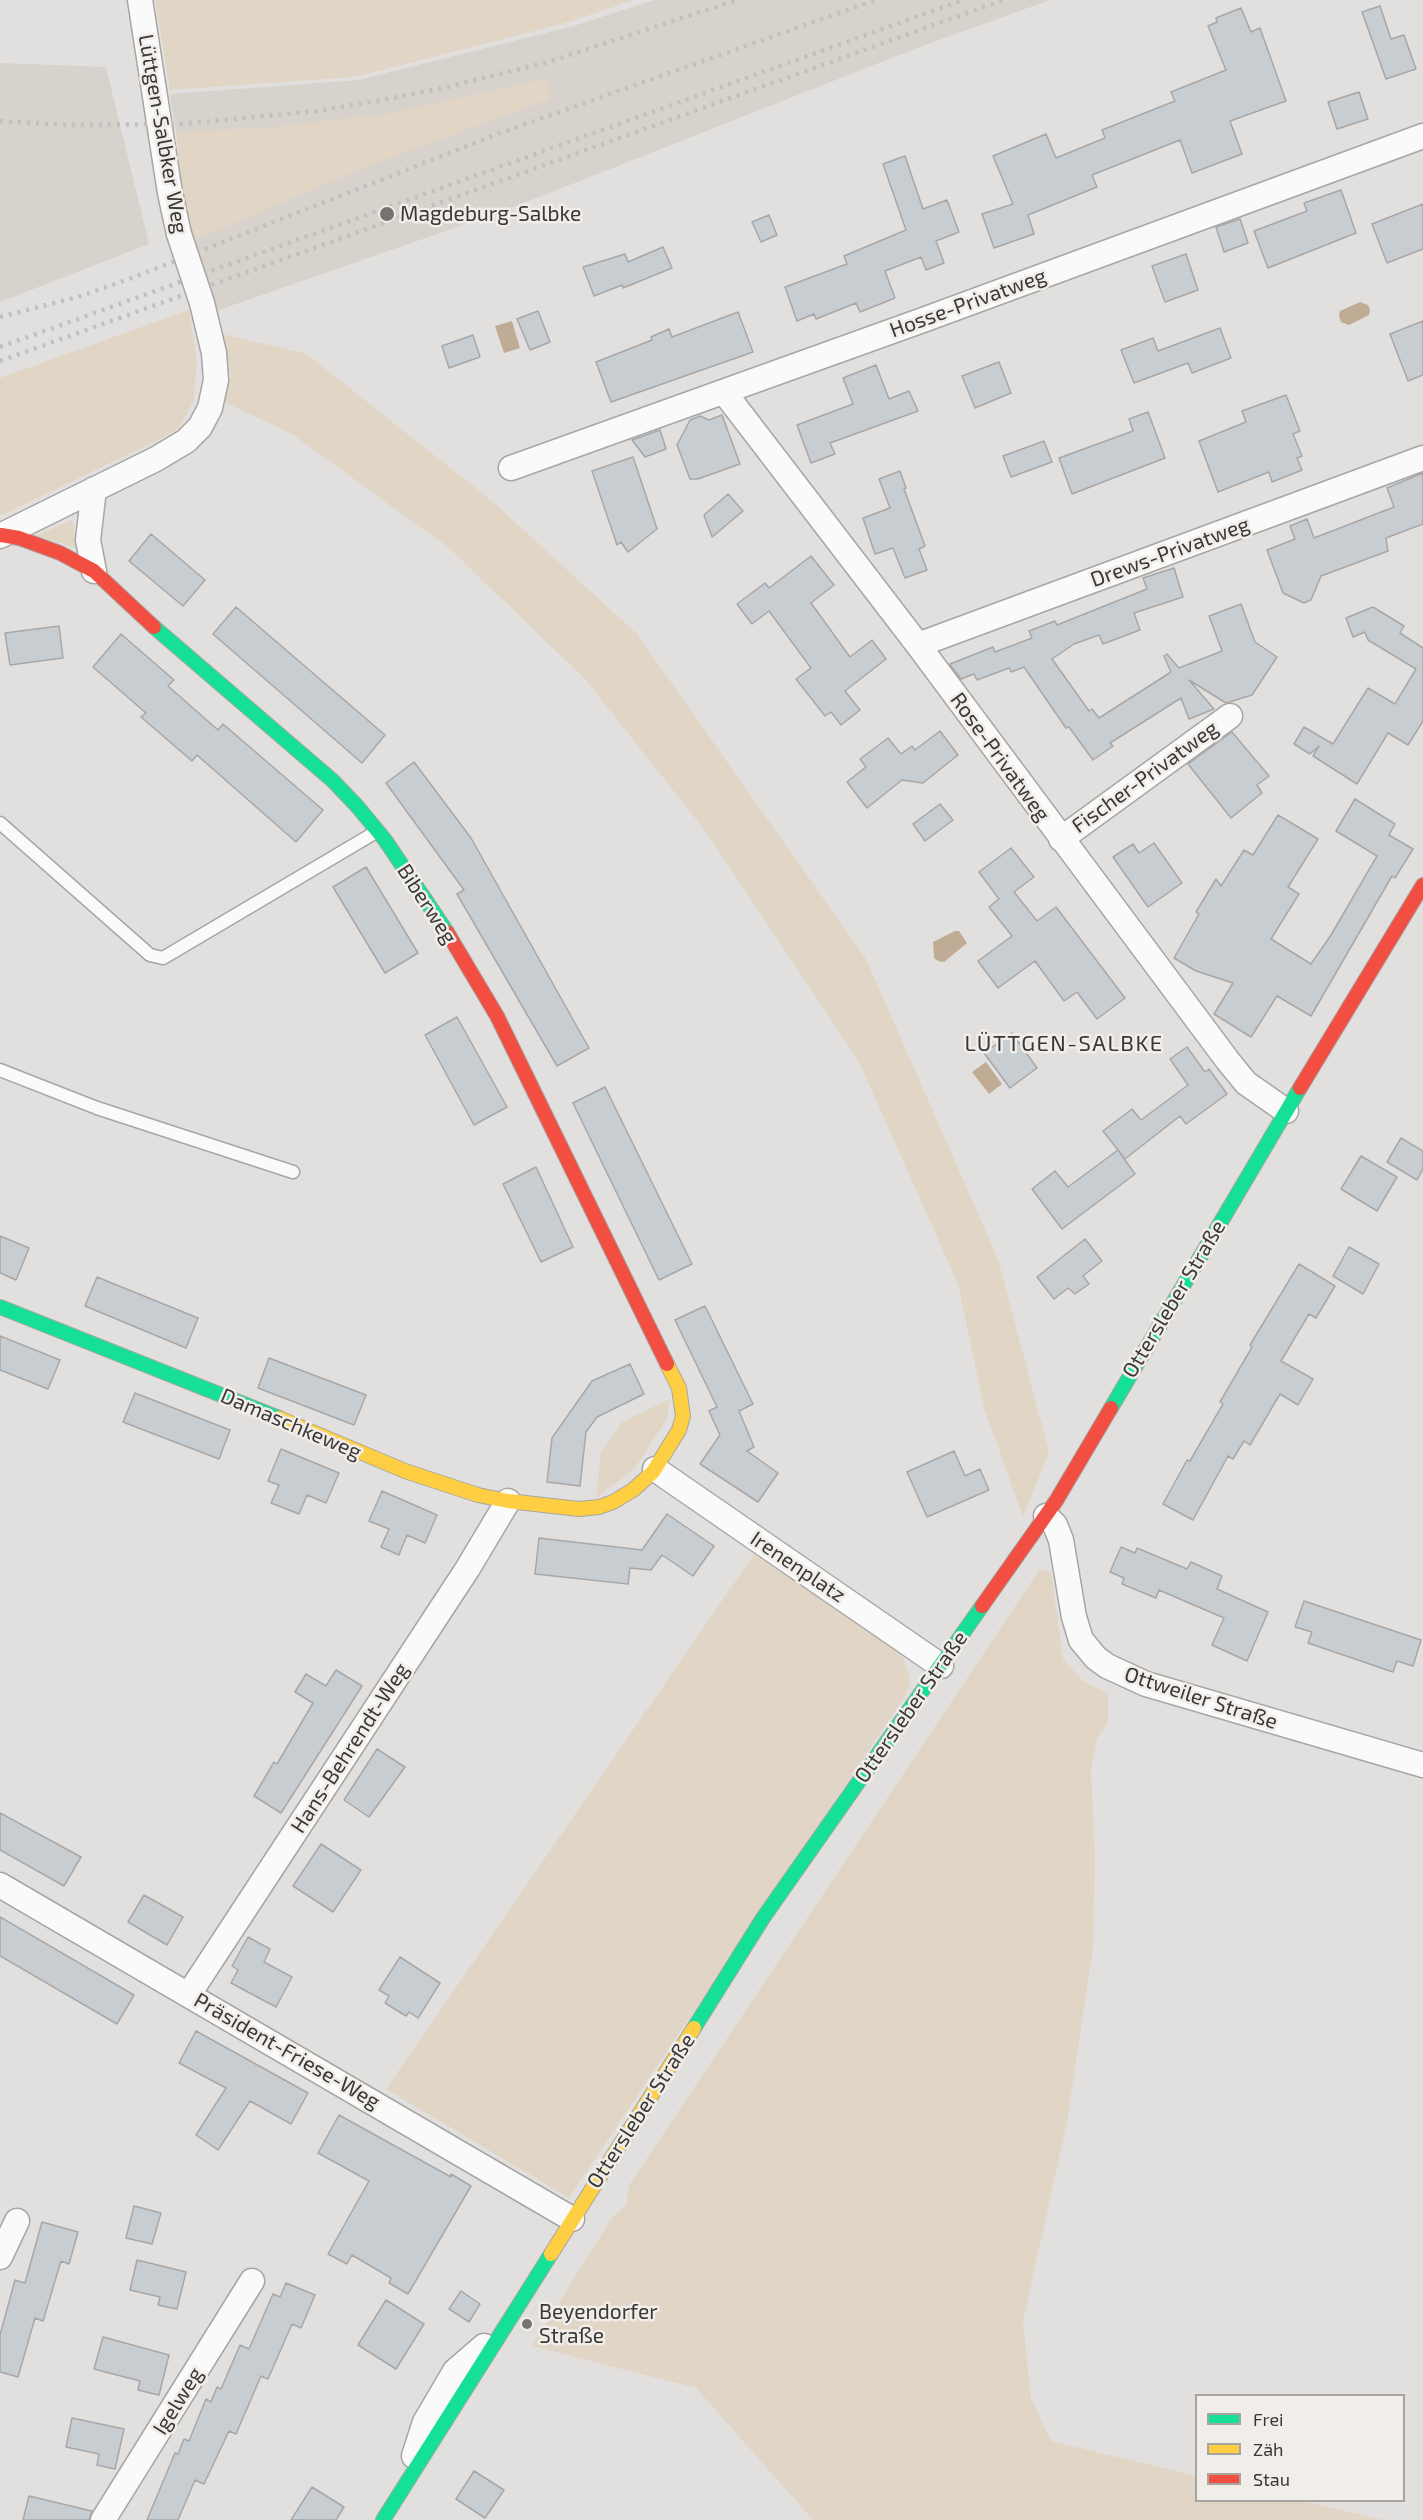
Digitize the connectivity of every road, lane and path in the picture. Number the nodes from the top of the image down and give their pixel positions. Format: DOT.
graph roads {
  1 [pos="140,0"];
  2 [pos="1423,136"];
  3 [pos="724,392"];
  4 [pos="1423,458"];
  5 [pos="512,468"];
  6 [pos="94,489"];
  7 [pos="1,536"];
  8 [pos="94,572"];
  9 [pos="918,645"];
  10 [pos="1230,716"];
  11 [pos="0,823"];
  12 [pos="378,831"];
  13 [pos="1061,839"];
  14 [pos="1423,885"];
  15 [pos="0,1070"];
  16 [pos="1286,1111"];
  17 [pos="293,1172"];
  18 [pos="0,1307"];
  19 [pos="655,1469"];
  20 [pos="508,1501"];
  21 [pos="1046,1516"];
  22 [pos="941,1666"];
  23 [pos="1423,1765"];
  24 [pos="0,1886"];
  25 [pos="189,1994"];
  26 [pos="572,2218"];
  27 [pos="17,2220"];
  28 [pos="0,2257"];
  29 [pos="252,2281"];
  30 [pos="530,2285"];
  31 [pos="504,2328"];
  32 [pos="440,2428"];
  33 [pos="405,2486"];
  34 [pos="103,2520"];
  35 [pos="383,2520"];
  1 -- 6 [label="street, Lüttgen-Salbker Weg, bridge"];
  2 -- 3 [label="street, Hosse-Privatweg"];
  3 -- 5 [label="street, Hosse-Privatweg"];
  3 -- 9 [label="street, Rose-Privatweg"];
  4 -- 9 [label="street, Drews-Privatweg"];
  6 -- 7 [label="street, Lüttgen-Salbker Weg"];
  6 -- 8 [label="street"];
  7 -- 8 [label="main road, Biberweg"];
  8 -- 12 [label="main road, Biberweg"];
  9 -- 13 [label="street, Rose-Privatweg"];
  10 -- 13 [label="street, Fischer-Privatweg"];
  11 -- 12 [label="lane"];
  12 -- 19 [label="main road, Biberweg"];
  13 -- 16 [label="street, Rose-Privatweg"];
  14 -- 16 [label="main road, Ottersleber Straße"];
  15 -- 17 [label="lane"];
  16 -- 21 [label="main road, Ottersleber Straße"];
  18 -- 20 [label="main road, Damaschkeweg"];
  19 -- 20 [label="main road, Damaschkeweg"];
  19 -- 22 [label="street, Irenenplatz"];
  20 -- 25 [label="street, Hans-Behrendt-Weg"];
  21 -- 22 [label="main road, Ottersleber Straße"];
  21 -- 23 [label="street, Ottweiler Straße"];
  22 -- 26 [label="main road, Ottersleber Straße"];
  24 -- 25 [label="street, Präsident-Friese-Weg"];
  25 -- 26 [label="street, Präsident-Friese-Weg"];
  26 -- 30 [label="main road, Ottersleber Straße"];
  27 -- 28 [label="street"];
  29 -- 34 [label="street, Igelweg"];
  30 -- 31 [label="main road, Ottersleber Straße"];
  30 -- 32 [label="street"];
  31 -- 32 [label="main road, Ottersleber Straße"];
  31 -- 33 [label="street"];
  32 -- 33 [label="main road, Ottersleber Straße"];
  33 -- 35 [label="main road, Ottersleber Straße"];
}
